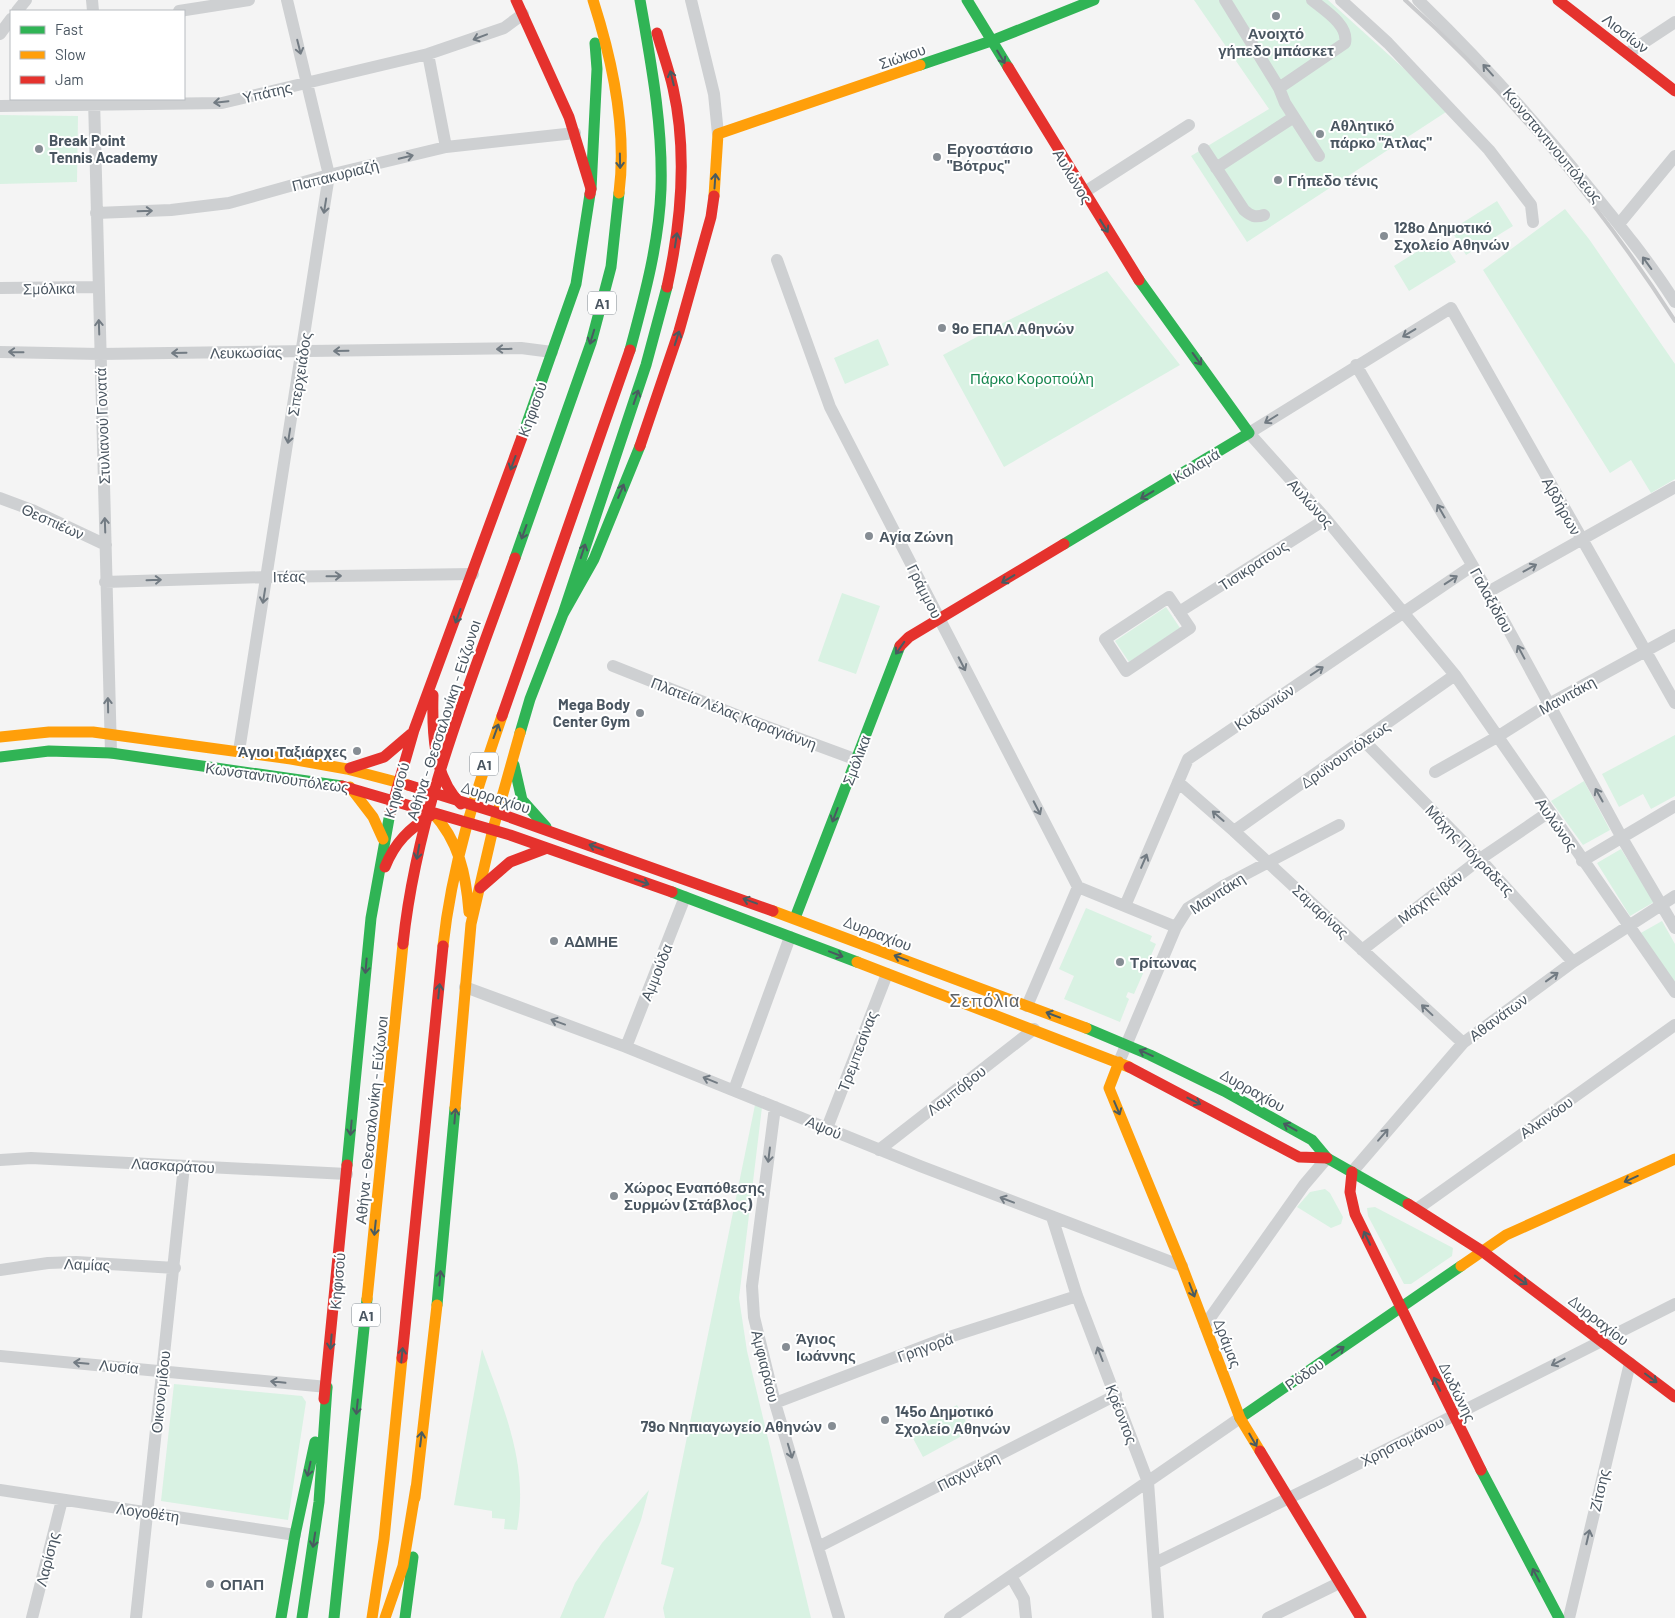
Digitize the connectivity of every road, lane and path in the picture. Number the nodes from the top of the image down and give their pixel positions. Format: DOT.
graph roads {
  1 [pos="26,0"];
  2 [pos="249,0"];
  3 [pos="287,0"];
  4 [pos="516,0"];
  5 [pos="592,0"];
  6 [pos="642,0"];
  7 [pos="691,0"];
  8 [pos="968,0"];
  9 [pos="1094,0"];
  10 [pos="1226,0"];
  11 [pos="1312,0"];
  12 [pos="1341,0"];
  13 [pos="1418,0"];
  14 [pos="1558,0"];
  15 [pos="18,10"];
  16 [pos="185,10"];
  17 [pos="523,14"];
  18 [pos="10,20"];
  19 [pos="1675,22"];
  20 [pos="0,34"];
  21 [pos="991,41"];
  22 [pos="1628,53"];
  23 [pos="428,54"];
  24 [pos="308,82"];
  25 [pos="1279,88"];
  26 [pos="1675,91"];
  27 [pos="94,102"];
  28 [pos="0,106"];
  29 [pos="1294,117"];
  30 [pos="1188,125"];
  31 [pos="575,133"];
  32 [pos="718,134"];
  33 [pos="446,148"];
  34 [pos="1204,149"];
  35 [pos="1318,156"];
  36 [pos="1675,156"];
  37 [pos="1216,168"];
  38 [pos="329,175"];
  39 [pos="591,189"];
  40 [pos="1083,193"];
  41 [pos="96,213"];
  42 [pos="1264,215"];
  43 [pos="1533,222"];
  44 [pos="1619,224"];
  45 [pos="777,260"];
  46 [pos="97,287"];
  47 [pos="0,288"];
  48 [pos="1674,297"];
  49 [pos="1450,308"];
  50 [pos="0,352"];
  51 [pos="302,352"];
  52 [pos="552,352"];
  53 [pos="100,354"];
  54 [pos="1356,365"];
  55 [pos="1249,433"];
  56 [pos="1675,487"];
  57 [pos="0,498"];
  58 [pos="1326,519"];
  59 [pos="1581,540"];
  60 [pos="106,545"];
  61 [pos="1472,566"];
  62 [pos="473,574"];
  63 [pos="267,577"];
  64 [pos="105,582"];
  65 [pos="1488,592"];
  66 [pos="1404,611"];
  67 [pos="1179,612"];
  68 [pos="563,614"];
  69 [pos="939,620"];
  70 [pos="1675,635"];
  71 [pos="1645,653"];
  72 [pos="613,666"];
  73 [pos="1455,675"];
  74 [pos="434,680"];
  75 [pos="1675,703"];
  76 [pos="1549,704"];
  77 [pos="525,717"];
  78 [pos="414,730"];
  79 [pos="109,734"];
  80 [pos="0,737"];
  81 [pos="1497,737"];
  82 [pos="1364,741"];
  83 [pos="239,751"];
  84 [pos="111,753"];
  85 [pos="0,757"];
  86 [pos="857,760"];
  87 [pos="514,762"];
  88 [pos="347,769"];
  89 [pos="1434,772"];
  90 [pos="397,782"];
  91 [pos="1178,782"];
  92 [pos="350,787"];
  93 [pos="392,799"];
  94 [pos="456,800"];
  95 [pos="1675,806"];
  96 [pos="1549,812"];
  97 [pos="434,813"];
  98 [pos="498,813"];
  99 [pos="1339,825"];
  100 [pos="493,830"];
  101 [pos="550,831"];
  102 [pos="1234,831"];
  103 [pos="1622,838"];
  104 [pos="383,839"];
  105 [pos="547,848"];
  106 [pos="1480,859"];
  107 [pos="1582,861"];
  108 [pos="1269,863"];
  109 [pos="1078,887"];
  110 [pos="480,888"];
  111 [pos="1675,896"];
  112 [pos="685,897"];
  113 [pos="374,898"];
  114 [pos="1662,905"];
  115 [pos="1125,906"];
  116 [pos="795,918"];
  117 [pos="471,924"];
  118 [pos="1628,926"];
  119 [pos="1176,927"];
  120 [pos="1675,928"];
  121 [pos="790,937"];
  122 [pos="1362,950"];
  123 [pos="1573,962"];
  124 [pos="887,974"];
  125 [pos="465,987"];
  126 [pos="1675,992"];
  127 [pos="1027,1006"];
  128 [pos="1675,1025"];
  129 [pos="1034,1029"];
  130 [pos="1463,1043"];
  131 [pos="1126,1044"];
  132 [pos="626,1047"];
  133 [pos="1119,1062"];
  134 [pos="734,1090"];
  135 [pos="775,1106"];
  136 [pos="827,1128"];
  137 [pos="879,1150"];
  138 [pos="1327,1158"];
  139 [pos="1675,1159"];
  140 [pos="0,1160"];
  141 [pos="184,1166"];
  142 [pos="1352,1172"];
  143 [pos="347,1174"];
  144 [pos="1417,1209"];
  145 [pos="1052,1217"];
  146 [pos="1482,1251"];
  147 [pos="1182,1266"];
  148 [pos="175,1268"];
  149 [pos="0,1270"];
  150 [pos="1077,1296"];
  151 [pos="1675,1304"];
  152 [pos="1400,1308"];
  153 [pos="1205,1324"];
  154 [pos="1601,1340"];
  155 [pos="0,1356"];
  156 [pos="1630,1363"];
  157 [pos="162,1370"];
  158 [pos="326,1387"];
  159 [pos="1116,1395"];
  160 [pos="1675,1397"];
  161 [pos="775,1403"];
  162 [pos="1452,1415"];
  163 [pos="1240,1418"];
  164 [pos="1148,1482"];
  165 [pos="416,1488"];
  166 [pos="0,1490"];
  167 [pos="1288,1499"];
  168 [pos="62,1500"];
  169 [pos="147,1512"];
  170 [pos="295,1535"];
  171 [pos="820,1546"];
  172 [pos="1155,1563"];
  173 [pos="1011,1576"];
  174 [pos="1339,1583"];
  175 [pos="32,1618"];
  176 [pos="136,1618"];
  177 [pos="281,1618"];
  178 [pos="302,1618"];
  179 [pos="334,1618"];
  180 [pos="372,1618"];
  181 [pos="385,1618"];
  182 [pos="405,1618"];
  183 [pos="839,1618"];
  184 [pos="950,1618"];
  185 [pos="1026,1618"];
  186 [pos="1158,1618"];
  187 [pos="1268,1618"];
  188 [pos="1361,1618"];
  189 [pos="1558,1618"];
  190 [pos="1569,1618"];
  1 -- 15 [label="street"];
  2 -- 16 [label="street"];
  3 -- 24 [label="street, Σπερχειάδος, one-way"];
  4 -- 17 [label="main road, Κηφισού"];
  5 -- 39 [label="main road"];
  5 -- 179 [label="main road, Αθήνα - Θεσσαλονίκη - Εύζωνοι / Α1, one-way"];
  68 -- 6 [label="main road, one-way"];
  180 -- 6 [label="main road, Α1, one-way"];
  7 -- 32 [label="street"];
  8 -- 21 [label="main road, Αυλώνος"];
  9 -- 21 [label="main road, Σιώκου"];
  10 -- 25 [label="street"];
  11 -- 25 [label="street"];
  12 -- 43 [label="street"];
  44 -- 13 [label="street, Κωνσταντινουπόλεως, one-way"];
  14 -- 22 [label="main road, Λιοσίων"];
  17 -- 23 [label="street, Υπάτης, one-way"];
  17 -- 31 [label="main road, Κηφισού"];
  18 -- 20 [label="street"];
  19 -- 22 [label="street"];
  21 -- 32 [label="main road, Σιώκου"];
  21 -- 40 [label="main road, Αυλώνος, one-way"];
  22 -- 26 [label="main road, Λιοσίων"];
  23 -- 24 [label="street, Υπάτης"];
  23 -- 33 [label="street"];
  24 -- 27 [label="street, Υπάτης, one-way"];
  24 -- 38 [label="street, Σπερχειάδος"];
  25 -- 29 [label="street"];
  27 -- 28 [label="street, Υπάτης"];
  27 -- 41 [label="street, Στυλιανού Γονατά"];
  29 -- 35 [label="street"];
  29 -- 37 [label="street"];
  30 -- 40 [label="street"];
  31 -- 33 [label="street, Παπακυριαζή"];
  31 -- 39 [label="main road, Κηφισού"];
  68 -- 32 [label="main road, one-way"];
  38 -- 33 [label="street, Παπακυριαζή, one-way"];
  34 -- 37 [label="street"];
  36 -- 44 [label="street"];
  37 -- 42 [label="street"];
  41 -- 38 [label="street, Παπακυριαζή, one-way"];
  38 -- 51 [label="street, Σπερχειάδος, one-way"];
  39 -- 52 [label="main road, Κηφισού"];
  40 -- 55 [label="main road, Αυλώνος, one-way"];
  41 -- 46 [label="street, Στυλιανού Γονατά"];
  48 -- 44 [label="street, Κωνσταντινουπόλεως, one-way"];
  45 -- 69 [label="street, Γράμμου"];
  46 -- 47 [label="street, Σμόλικα"];
  53 -- 46 [label="street, Στυλιανού Γονατά, one-way"];
  49 -- 54 [label="street, Καλαμά, one-way"];
  49 -- 59 [label="street, Αβδήρων"];
  53 -- 50 [label="street, Λευκωσίας, one-way"];
  52 -- 51 [label="street, Λευκωσίας, one-way"];
  51 -- 53 [label="street, Λευκωσίας, one-way"];
  51 -- 63 [label="street, Σπερχειάδος, one-way"];
  52 -- 62 [label="main road, Κηφισού, one-way"];
  60 -- 53 [label="street, Στυλιανού Γονατά, one-way"];
  54 -- 55 [label="street, Καλαμά, one-way"];
  61 -- 54 [label="street, Γαλαξιδίου, one-way"];
  55 -- 58 [label="street, Αυλώνος"];
  55 -- 69 [label="main road, Καλαμά, one-way"];
  56 -- 59 [label="street"];
  57 -- 60 [label="street, Θεσπιέων"];
  58 -- 66 [label="street, Αυλώνος"];
  58 -- 67 [label="street, Τισικρατους"];
  65 -- 59 [label="street, one-way"];
  59 -- 71 [label="street, Αβδήρων"];
  60 -- 64 [label="street, Στυλιανού Γονατά"];
  61 -- 65 [label="street, Γαλαξιδίου"];
  66 -- 61 [label="street, Κυδωνιών, one-way"];
  63 -- 62 [label="street, Ιτέας, one-way"];
  62 -- 74 [label="main road, Κηφισού, one-way"];
  64 -- 63 [label="street, Ιτέας, one-way"];
  63 -- 83 [label="street, Σπερχειάδος, one-way"];
  79 -- 64 [label="street, Στυλιανού Γονατά, one-way"];
  76 -- 65 [label="street, Γαλαξιδίου, one-way"];
  66 -- 73 [label="street, Αυλώνος"];
  91 -- 66 [label="street, Κυδωνιών, one-way"];
  67 -- 67 [label="street"];
  68 -- 77 [label="main road"];
  69 -- 86 [label="main road, Σμόλικα, one-way"];
  69 -- 109 [label="street, Γράμμου, one-way"];
  70 -- 71 [label="street, Μανιτάκη"];
  71 -- 75 [label="street, Αβδήρων"];
  71 -- 76 [label="street, Μανιτάκη"];
  72 -- 86 [label="street, Πλατεία Λέλας Καραγιάννη"];
  73 -- 81 [label="street, Αυλώνος"];
  73 -- 82 [label="street, Δρυϊνουπόλεως"];
  74 -- 78 [label="main road, Κηφισού"];
  74 -- 94 [label="main road"];
  76 -- 81 [label="street, Μανιτάκη"];
  103 -- 76 [label="street, Γαλαξιδίου, one-way"];
  77 -- 87 [label="main road"];
  77 -- 94 [label="main road"];
  78 -- 88 [label="main road"];
  78 -- 90 [label="main road, Κηφισού"];
  79 -- 80 [label="main road, Κωνσταντινουπόλεως"];
  79 -- 83 [label="main road, Κωνσταντινουπόλεως"];
  79 -- 84 [label="street, Στυλιανού Γονατά"];
  81 -- 89 [label="street, Μανιτάκη"];
  81 -- 96 [label="street, Αυλώνος"];
  82 -- 102 [label="street, Δρυϊνουπόλεως"];
  82 -- 106 [label="street, Μάχης Πόγραδετς"];
  83 -- 88 [label="main road, Κωνσταντινουπόλεως"];
  84 -- 85 [label="main road, Κωνσταντινουπόλεως"];
  84 -- 92 [label="main road, Κωνσταντινουπόλεως"];
  86 -- 116 [label="main road, Σμόλικα, one-way"];
  87 -- 98 [label="main road"];
  87 -- 101 [label="main road"];
  88 -- 90 [label="main road, Κωνσταντινουπόλεως"];
  90 -- 93 [label="main road, Κηφισού"];
  90 -- 94 [label="main road, Δυρραχίου"];
  90 -- 97 [label="main road"];
  102 -- 91 [label="street, Σαμαρίνας, one-way"];
  115 -- 91 [label="street, Κυδωνιών, one-way"];
  92 -- 93 [label="main road, Κωνσταντινουπόλεως"];
  92 -- 104 [label="main road"];
  93 -- 97 [label="main road, Κωνσταντινουπόλεως"];
  93 -- 104 [label="main road, Κηφισού"];
  94 -- 97 [label="main road"];
  94 -- 98 [label="main road, Δυρραχίου"];
  94 -- 100 [label="main road"];
  95 -- 103 [label="street"];
  96 -- 106 [label="street, Μάχης Ιβάν"];
  96 -- 107 [label="street, Αυλώνος"];
  97 -- 100 [label="main road, Κωνσταντινουπόλεως"];
  97 -- 113 [label="main road"];
  97 -- 117 [label="main road"];
  98 -- 100 [label="main road"];
  98 -- 101 [label="main road, Δυρραχίου"];
  99 -- 108 [label="street, Μανιτάκη"];
  100 -- 105 [label="main road, Κωνσταντινουπόλεως"];
  100 -- 110 [label="main road"];
  116 -- 101 [label="main road, Δυρραχίου, one-way"];
  102 -- 108 [label="street, Σαμαρίνας"];
  103 -- 107 [label="street"];
  103 -- 114 [label="street"];
  104 -- 113 [label="main road, Κηφισού"];
  105 -- 110 [label="main road"];
  105 -- 112 [label="main road, Δυρραχίου, one-way"];
  106 -- 122 [label="street, Μάχης Ιβάν"];
  106 -- 123 [label="street, Μάχης Πόγραδετς"];
  107 -- 118 [label="street, Αυλώνος"];
  108 -- 119 [label="street, Μανιτάκη"];
  108 -- 122 [label="street, Σαμαρίνας"];
  109 -- 115 [label="street"];
  109 -- 127 [label="street"];
  110 -- 117 [label="main road"];
  111 -- 114 [label="street, Αθανάτων"];
  112 -- 121 [label="main road, Δυρραχίου"];
  112 -- 132 [label="street, Αμμούδα"];
  113 -- 143 [label="main road, Κηφισού, one-way"];
  114 -- 118 [label="street, Αθανάτων"];
  114 -- 120 [label="street"];
  115 -- 119 [label="street"];
  127 -- 116 [label="main road, Δυρραχίου, one-way"];
  117 -- 125 [label="main road"];
  118 -- 123 [label="street, Αθανάτων"];
  118 -- 126 [label="street, Αυλώνος"];
  119 -- 131 [label="street, Μανιτάκη"];
  121 -- 124 [label="main road, Δυρραχίου, one-way"];
  121 -- 134 [label="street"];
  130 -- 122 [label="street, Σαμαρίνας, one-way"];
  130 -- 123 [label="street, Αθανάτων, one-way"];
  124 -- 129 [label="main road, Δυρραχίου"];
  124 -- 136 [label="street, Τρεμπεσίνας"];
  132 -- 125 [label="street, Αψού, one-way"];
  165 -- 125 [label="main road, one-way"];
  131 -- 127 [label="main road, Δυρραχίου, one-way"];
  128 -- 144 [label="street, Αλκινόου"];
  129 -- 133 [label="main road, Δυρραχίου"];
  129 -- 137 [label="street, Λαμπόβου"];
  142 -- 130 [label="street, Αθανάτων, one-way"];
  131 -- 133 [label="street, Μανιτάκη"];
  138 -- 131 [label="main road, Δυρραχίου, one-way"];
  134 -- 132 [label="street, Αψού, one-way"];
  133 -- 138 [label="main road, Δυρραχίου, one-way"];
  133 -- 147 [label="main road, Δράμας, one-way"];
  134 -- 135 [label="street, Αψού"];
  135 -- 136 [label="street, Αψού"];
  135 -- 161 [label="street, Αμφιαράου, one-way"];
  136 -- 137 [label="street, Αψού"];
  145 -- 137 [label="street, Αψού, one-way"];
  138 -- 142 [label="main road, Δυρραχίου"];
  138 -- 153 [label="street"];
  139 -- 146 [label="main road, Ρόδου, one-way"];
  140 -- 141 [label="street, Λασκαράτου"];
  141 -- 143 [label="street, Λασκαράτου"];
  141 -- 148 [label="street, Οικονομίδου"];
  142 -- 144 [label="main road, Δυρραχίου"];
  152 -- 142 [label="main road, Δωδώνης, one-way"];
  143 -- 158 [label="main road, Κηφισού, one-way"];
  144 -- 146 [label="main road, Δυρραχίου"];
  145 -- 147 [label="street, Αψού"];
  145 -- 150 [label="street, Κρέοντος"];
  146 -- 152 [label="main road, Ρόδου"];
  146 -- 154 [label="main road, Δυρραχίου, one-way"];
  147 -- 153 [label="main road, Δράμας, one-way"];
  148 -- 149 [label="street, Λαμίας"];
  148 -- 157 [label="street, Οικονομίδου"];
  159 -- 150 [label="street, Κρέοντος, one-way"];
  150 -- 161 [label="street, Γρηγορά"];
  151 -- 154 [label="street, Χρηστομάνου"];
  162 -- 152 [label="main road, Δωδώνης, one-way"];
  163 -- 152 [label="main road, Ρόδου, one-way"];
  153 -- 163 [label="main road, Δράμας"];
  154 -- 156 [label="main road, Δυρραχίου"];
  154 -- 162 [label="street, Χρηστομάνου, one-way"];
  157 -- 155 [label="street, Λυσία, one-way"];
  156 -- 160 [label="main road, Δυρραχίου, one-way"];
  190 -- 156 [label="street, Ζίτσης, one-way"];
  158 -- 157 [label="street, Λυσία, one-way"];
  157 -- 169 [label="street, Οικονομίδου"];
  158 -- 170 [label="main road, Κηφισού, one-way"];
  158 -- 178 [label="main road, one-way"];
  159 -- 164 [label="street, Κρέοντος"];
  159 -- 171 [label="street, Παχυμέρη"];
  161 -- 171 [label="street, Αμφιαράου, one-way"];
  162 -- 167 [label="street, Χρηστομάνου"];
  189 -- 162 [label="main road, Δωδώνης, one-way"];
  163 -- 164 [label="street, Ρόδου"];
  163 -- 167 [label="main road, Δράμας, one-way"];
  164 -- 172 [label="street, Κρέοντος"];
  164 -- 173 [label="street, Ρόδου"];
  165 -- 181 [label="main road"];
  165 -- 182 [label="main road"];
  166 -- 168 [label="street, Λογοθέτη"];
  167 -- 172 [label="street, Χρηστομάνου"];
  167 -- 174 [label="main road, Δράμας"];
  168 -- 169 [label="street, Λογοθέτη"];
  168 -- 175 [label="street, Λαρίσης"];
  169 -- 170 [label="street, Λογοθέτη"];
  169 -- 176 [label="street, Οικονομίδου"];
  170 -- 177 [label="main road, Κηφισού"];
  171 -- 183 [label="street, Αμφιαράου"];
  172 -- 186 [label="street, Κρέοντος"];
  173 -- 184 [label="street, Ρόδου"];
  173 -- 185 [label="street"];
  174 -- 187 [label="street"];
  174 -- 188 [label="main road, Δράμας"];
}
